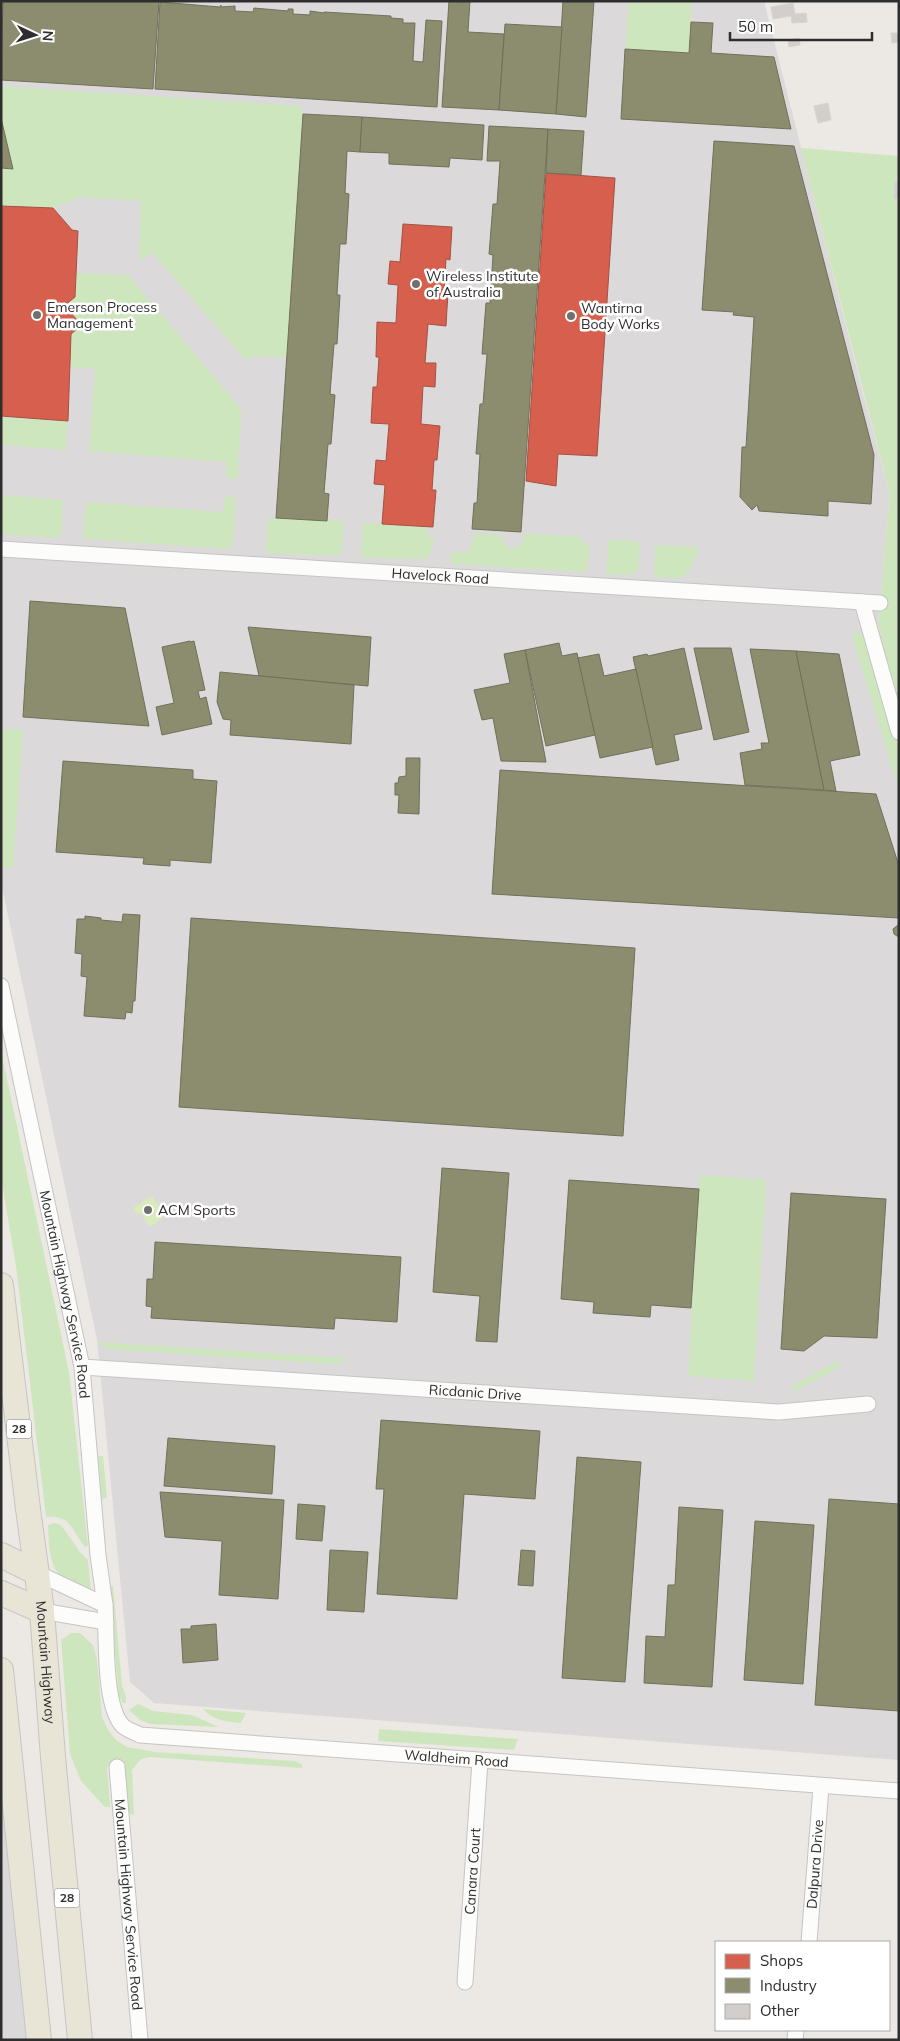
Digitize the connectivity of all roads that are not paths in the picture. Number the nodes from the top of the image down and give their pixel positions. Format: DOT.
graph roads {
  1 [pos="1,549"];
  2 [pos="862,602"];
  3 [pos="880,603"];
  4 [pos="899,732"];
  5 [pos="1,986"];
  6 [pos="1,1285"];
  7 [pos="82,1366"];
  8 [pos="868,1404"];
  9 [pos="1,1555"];
  10 [pos="37,1573"];
  11 [pos="1,1594"];
  12 [pos="105,1605"];
  13 [pos="42,1611"];
  14 [pos="106,1622"];
  15 [pos="1,1670"];
  16 [pos="1,1753"];
  17 [pos="480,1761"];
  18 [pos="118,1767"];
  19 [pos="821,1787"];
  20 [pos="899,1792"];
  21 [pos="18,1817"];
  22 [pos="809,1941"];
  23 [pos="465,1982"];
  24 [pos="39,2040"];
  25 [pos="80,2040"];
  26 [pos="140,2040"];
  1 -- 2 [label="street, Havelock Road"];
  2 -- 3 [label="street, Havelock Road"];
  2 -- 4 [label="street"];
  5 -- 7 [label="street, Mountain Highway Service Road"];
  6 -- 10 [label="main road, Mountain Highway / 28"];
  7 -- 8 [label="street, Ricdanic Drive"];
  7 -- 12 [label="street, Mountain Highway Service Road"];
  9 -- 10 [label="main road"];
  10 -- 12 [label="street"];
  10 -- 13 [label="main road, Mountain Highway / 28"];
  11 -- 13 [label="main road"];
  12 -- 14 [label="street, Waldheim Road"];
  13 -- 14 [label="street"];
  13 -- 25 [label="main road, Mountain Highway / 28"];
  14 -- 17 [label="street, Waldheim Road"];
  15 -- 21 [label="main road"];
  16 -- 21 [label="main road"];
  17 -- 19 [label="street, Waldheim Road"];
  17 -- 23 [label="street, Canara Court"];
  18 -- 26 [label="street, Mountain Highway Service Road"];
  19 -- 20 [label="street, Waldheim Road"];
  19 -- 22 [label="street, Dalpura Drive"];
  21 -- 24 [label="main road"];
}
